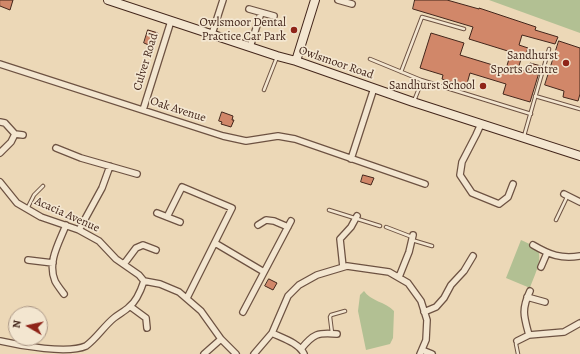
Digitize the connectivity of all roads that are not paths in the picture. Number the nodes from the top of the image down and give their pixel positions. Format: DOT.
graph roads {
  1 [pos="108,0"];
  2 [pos="223,0"];
  3 [pos="314,0"];
  4 [pos="338,0"];
  5 [pos="352,4"];
  6 [pos="248,9"];
  7 [pos="261,13"];
  8 [pos="274,16"];
  9 [pos="171,21"];
  10 [pos="464,29"];
  11 [pos="212,34"];
  12 [pos="250,47"];
  13 [pos="549,49"];
  14 [pos="277,56"];
  15 [pos="370,59"];
  16 [pos="296,61"];
  17 [pos="0,64"];
  18 [pos="401,72"];
  19 [pos="422,81"];
  20 [pos="374,88"];
  21 [pos="264,90"];
  22 [pos="535,96"];
  23 [pos="413,102"];
  24 [pos="580,109"];
  25 [pos="143,110"];
  26 [pos="531,114"];
  27 [pos="0,122"];
  28 [pos="481,124"];
  29 [pos="15,134"];
  30 [pos="23,135"];
  31 [pos="524,139"];
  32 [pos="56,148"];
  33 [pos="0,154"];
  34 [pos="580,156"];
  35 [pos="352,159"];
  36 [pos="110,166"];
  37 [pos="138,174"];
  38 [pos="1,184"];
  39 [pos="425,184"];
  40 [pos="513,184"];
  41 [pos="43,186"];
  42 [pos="566,194"];
  43 [pos="580,202"];
  44 [pos="27,209"];
  45 [pos="329,210"];
  46 [pos="157,213"];
  47 [pos="167,217"];
  48 [pos="356,218"];
  49 [pos="291,220"];
  50 [pos="556,220"];
  51 [pos="180,222"];
  52 [pos="66,225"];
  53 [pos="258,225"];
  54 [pos="380,226"];
  55 [pos="386,226"];
  56 [pos="288,228"];
  57 [pos="79,230"];
  58 [pos="413,238"];
  59 [pos="214,243"];
  60 [pos="533,245"];
  61 [pos="432,246"];
  62 [pos="156,250"];
  63 [pos="547,253"];
  64 [pos="473,256"];
  65 [pos="580,256"];
  66 [pos="28,260"];
  67 [pos="53,263"];
  68 [pos="124,264"];
  69 [pos="343,267"];
  70 [pos="541,267"];
  71 [pos="264,272"];
  72 [pos="399,277"];
  73 [pos="144,281"];
  74 [pos="64,294"];
  75 [pos="187,298"];
  76 [pos="545,302"];
  77 [pos="131,307"];
  78 [pos="345,311"];
  79 [pos="243,312"];
  80 [pos="424,312"];
  81 [pos="580,323"];
  82 [pos="146,328"];
  83 [pos="272,333"];
  84 [pos="335,334"];
  85 [pos="529,335"];
  86 [pos="221,339"];
  87 [pos="0,341"];
  88 [pos="517,341"];
  89 [pos="303,352"];
  90 [pos="421,352"];
  91 [pos="64,353"];
  92 [pos="204,354"];
  93 [pos="236,354"];
  94 [pos="254,354"];
  95 [pos="432,354"];
  96 [pos="518,354"];
  1 -- 9 [label="street, Owlsmoor Road"];
  2 -- 11 [label="street"];
  3 -- 16 [label="street"];
  4 -- 5 [label="street"];
  6 -- 7 [label="street"];
  7 -- 8 [label="street"];
  7 -- 12 [label="street"];
  9 -- 11 [label="street, Owlsmoor Road"];
  9 -- 25 [label="street, Culver Road"];
  10 -- 18 [label="lane"];
  11 -- 12 [label="street, Owlsmoor Road"];
  12 -- 14 [label="street, Owlsmoor Road"];
  13 -- 22 [label="lane"];
  14 -- 16 [label="street, Owlsmoor Road"];
  14 -- 21 [label="lane"];
  15 -- 18 [label="lane"];
  16 -- 20 [label="street, Owlsmoor Road"];
  17 -- 25 [label="street, Oak Avenue"];
  18 -- 19 [label="lane"];
  19 -- 23 [label="lane"];
  19 -- 26 [label="lane"];
  20 -- 23 [label="street, Owlsmoor Road"];
  20 -- 35 [label="street"];
  22 -- 24 [label="lane"];
  22 -- 26 [label="lane"];
  23 -- 28 [label="street, Owlsmoor Road"];
  25 -- 35 [label="street, Oak Avenue"];
  26 -- 31 [label="lane"];
  27 -- 29 [label="street"];
  28 -- 31 [label="street, Owlsmoor Road"];
  28 -- 40 [label="street"];
  29 -- 30 [label="street"];
  29 -- 33 [label="street"];
  31 -- 34 [label="street, Owlsmoor Road"];
  32 -- 36 [label="street"];
  35 -- 39 [label="street, Oak Avenue"];
  36 -- 37 [label="street"];
  36 -- 57 [label="street"];
  38 -- 44 [label="street, Acacia Avenue"];
  41 -- 44 [label="lane"];
  42 -- 43 [label="street"];
  42 -- 50 [label="lane"];
  44 -- 52 [label="street, Acacia Avenue"];
  45 -- 48 [label="lane"];
  46 -- 47 [label="street"];
  47 -- 51 [label="street"];
  47 -- 59 [label="street"];
  48 -- 54 [label="lane"];
  48 -- 69 [label="street"];
  49 -- 56 [label="street"];
  52 -- 57 [label="street, Acacia Avenue"];
  52 -- 67 [label="street"];
  53 -- 56 [label="street"];
  55 -- 58 [label="lane"];
  56 -- 71 [label="street"];
  57 -- 68 [label="street, Acacia Avenue"];
  58 -- 61 [label="lane"];
  58 -- 72 [label="street"];
  59 -- 71 [label="street"];
  59 -- 75 [label="street"];
  60 -- 63 [label="street"];
  62 -- 68 [label="street"];
  63 -- 65 [label="street"];
  63 -- 70 [label="street"];
  64 -- 80 [label="street"];
  66 -- 67 [label="street"];
  67 -- 74 [label="street"];
  68 -- 73 [label="street, Acacia Avenue"];
  69 -- 72 [label="street"];
  69 -- 83 [label="street"];
  71 -- 79 [label="street"];
  72 -- 80 [label="street"];
  73 -- 75 [label="street, Acacia Avenue"];
  73 -- 77 [label="street"];
  75 -- 86 [label="street, Acacia Avenue"];
  76 -- 85 [label="street"];
  77 -- 82 [label="street"];
  77 -- 91 [label="street"];
  78 -- 84 [label="lane"];
  80 -- 90 [label="street"];
  81 -- 85 [label="street"];
  83 -- 89 [label="street"];
  83 -- 94 [label="street"];
  84 -- 89 [label="street"];
  85 -- 88 [label="street"];
  86 -- 92 [label="street"];
  86 -- 93 [label="street, Acacia Avenue"];
  87 -- 91 [label="street"];
  88 -- 96 [label="lane"];
  90 -- 95 [label="street"];
}
